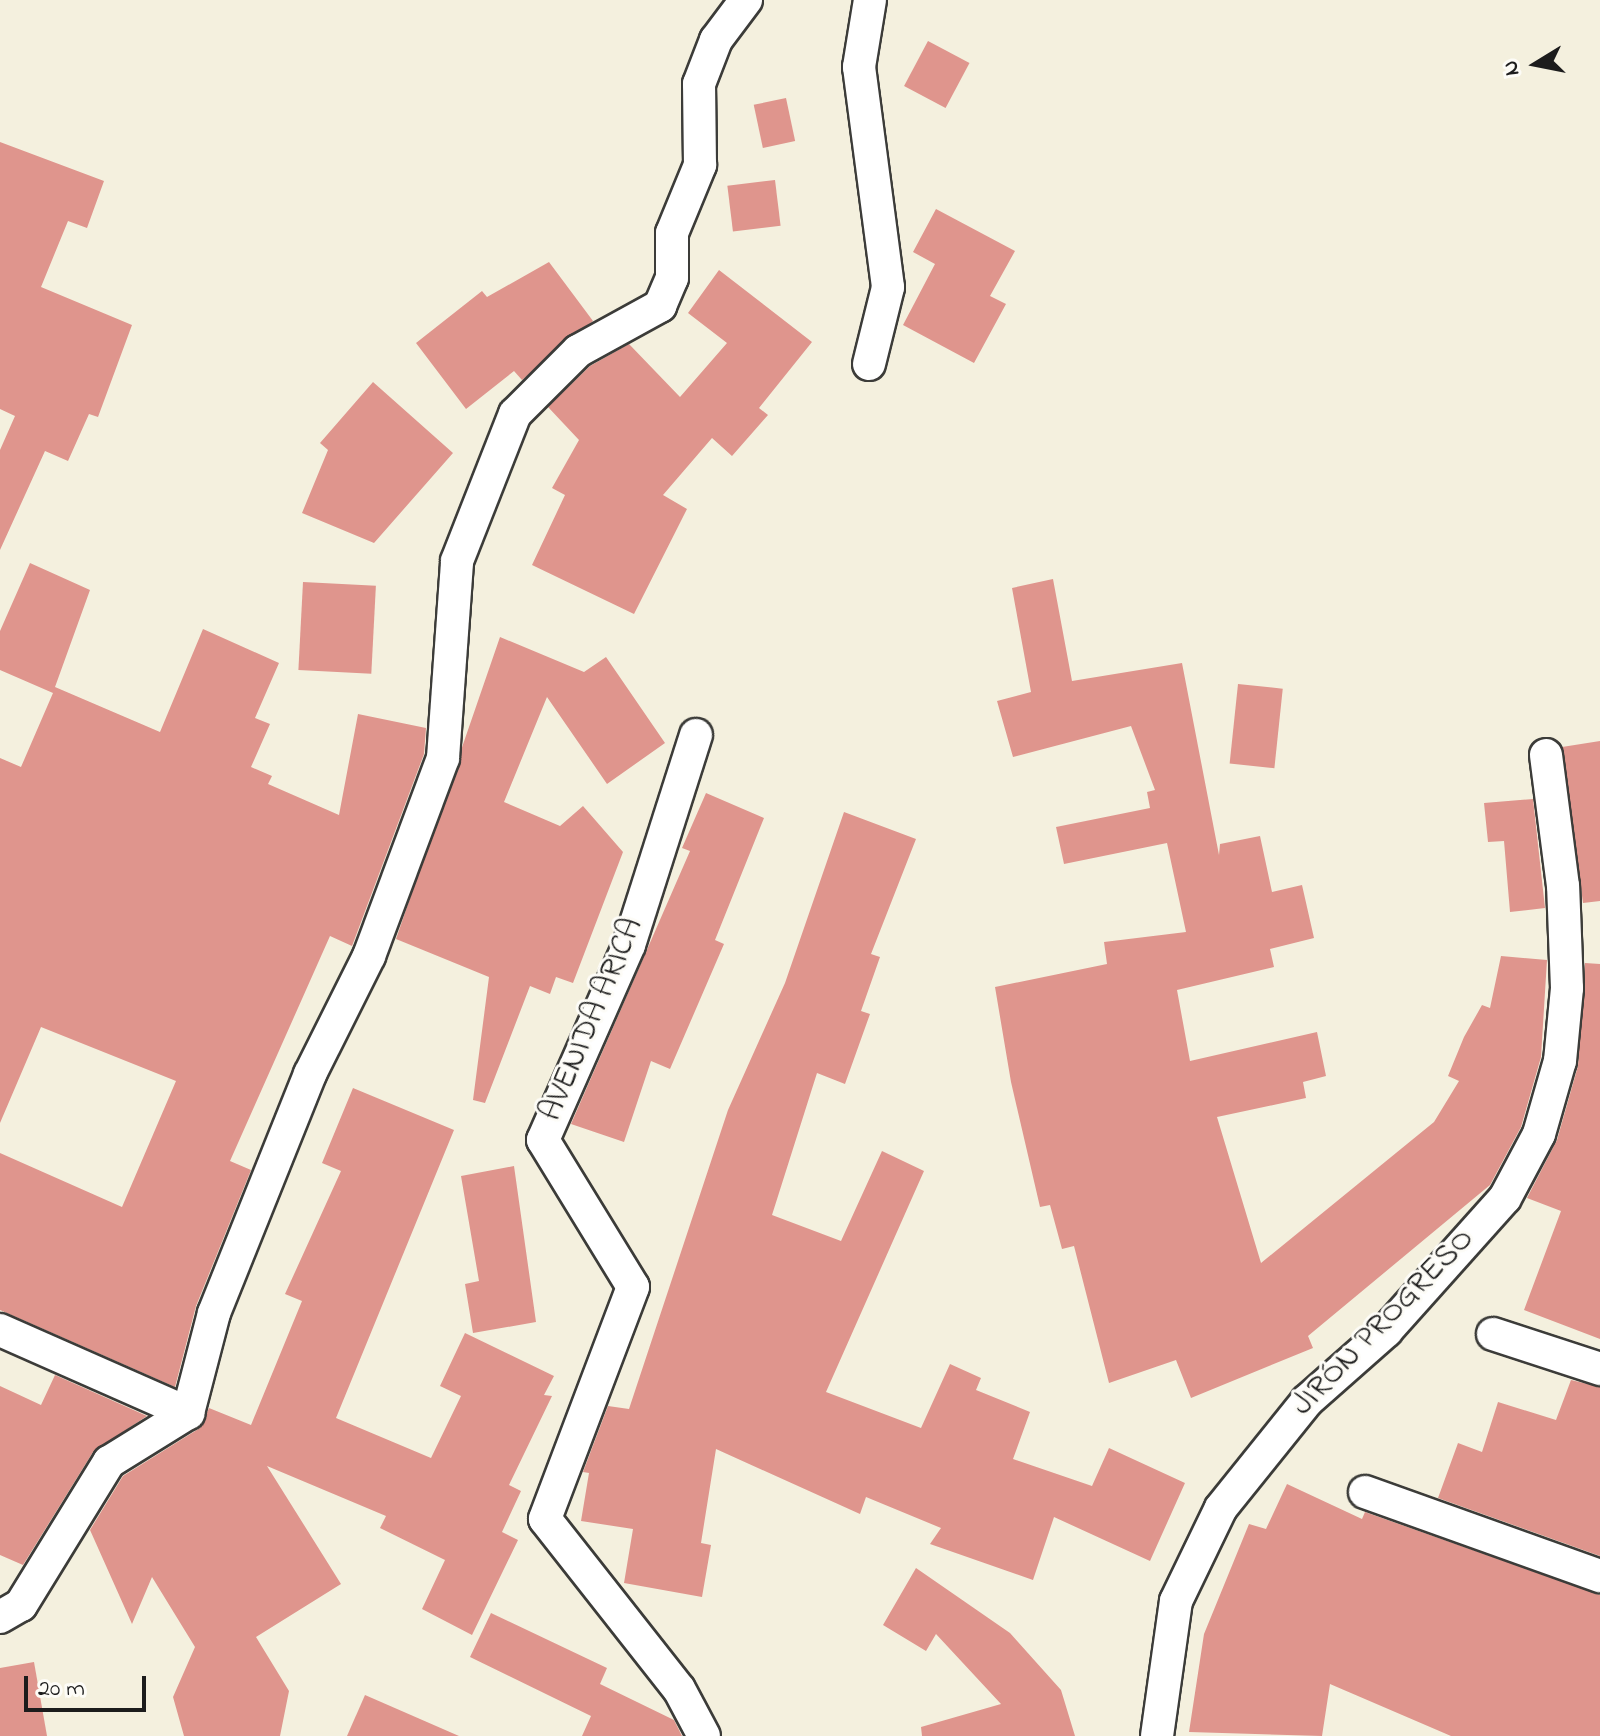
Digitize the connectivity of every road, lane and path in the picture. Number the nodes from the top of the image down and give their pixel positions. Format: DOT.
graph roads {
  1 [pos="746,0"];
  2 [pos="870,0"];
  3 [pos="869,364"];
  4 [pos="696,735"];
  5 [pos="1546,755"];
  6 [pos="0,1330"];
  7 [pos="1493,1334"];
  8 [pos="1600,1369"];
  9 [pos="188,1413"];
  10 [pos="1365,1492"];
  11 [pos="1600,1576"];
  12 [pos="0,1617"];
  13 [pos="704,1736"];
  14 [pos="1157,1736"];
  1 -- 9 [label="street"];
  2 -- 3 [label="street"];
  4 -- 13 [label="street, AVENIDA ARICA"];
  5 -- 14 [label="street, JIRÓN PROGRESO"];
  6 -- 9 [label="street"];
  7 -- 8 [label="street"];
  9 -- 12 [label="street"];
  10 -- 11 [label="street"];
}
